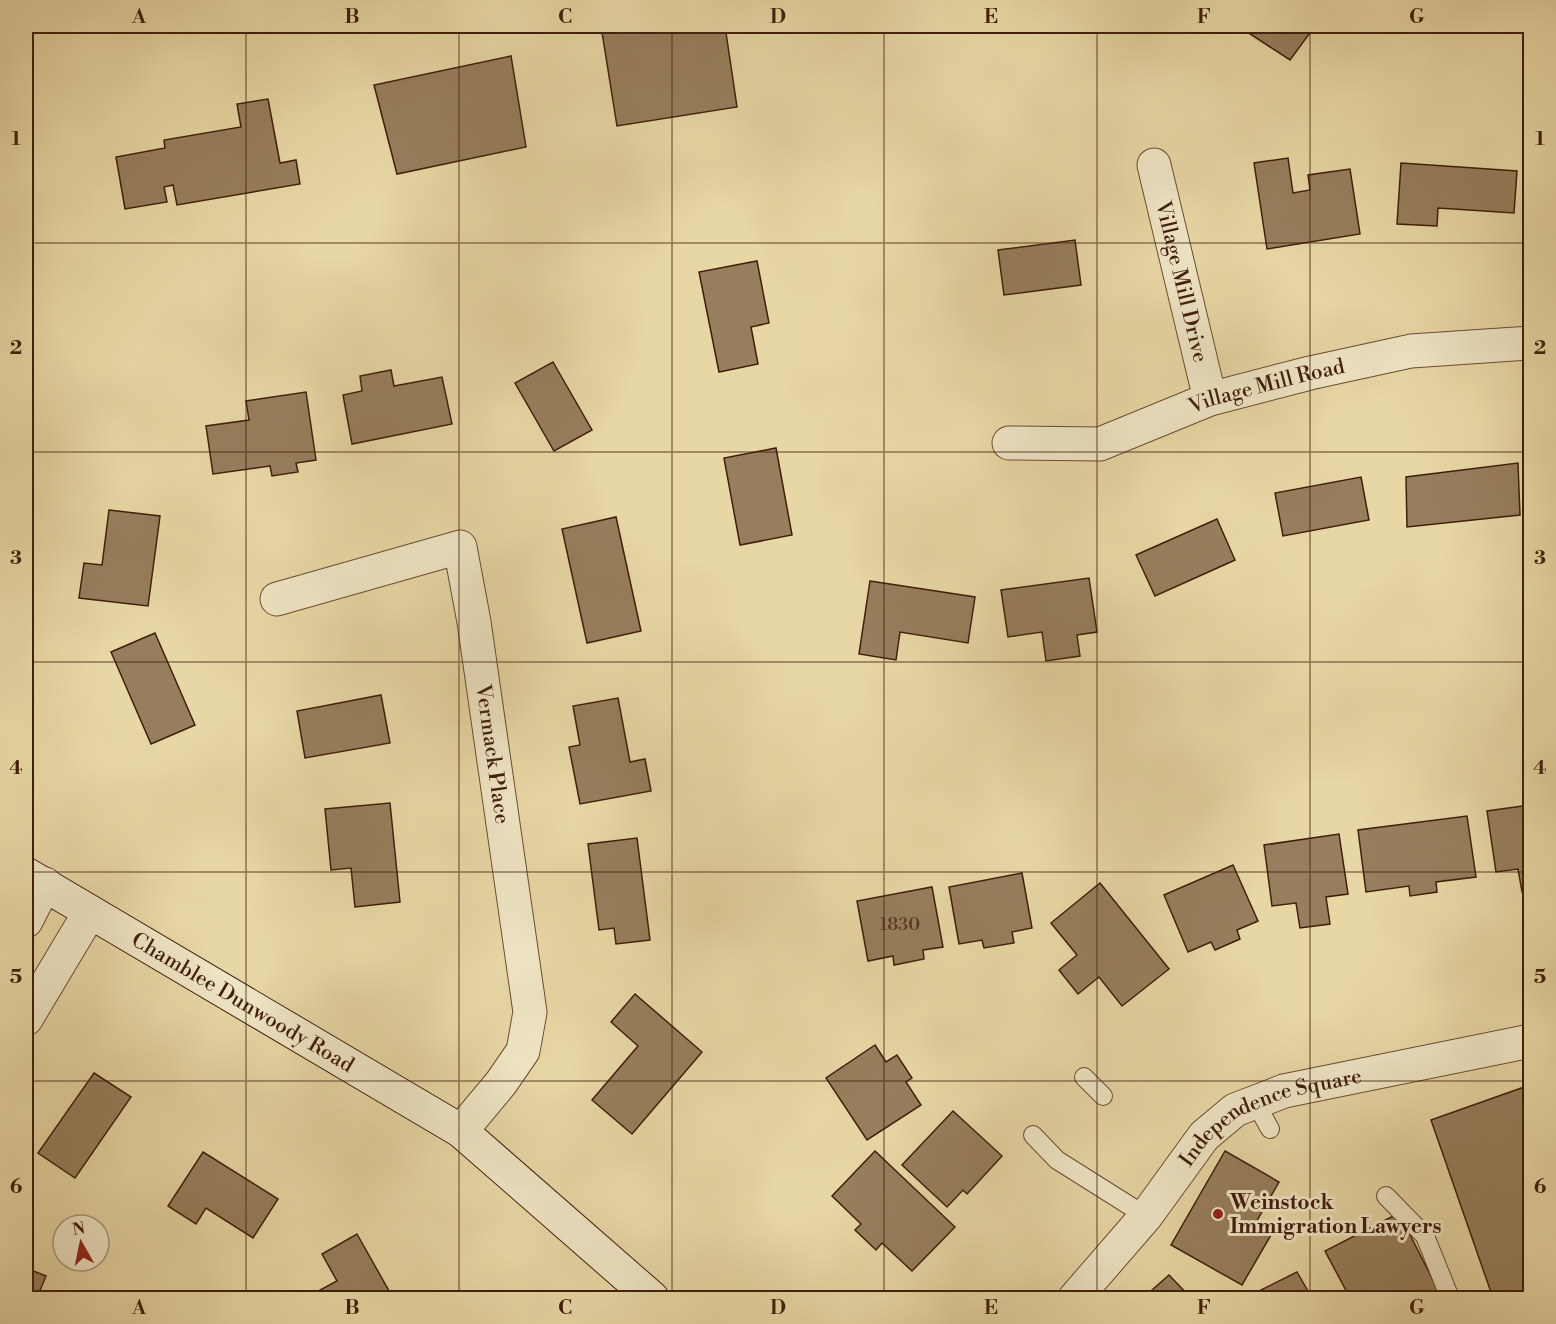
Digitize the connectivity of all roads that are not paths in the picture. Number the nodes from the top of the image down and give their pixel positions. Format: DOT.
graph roads {
  1 [pos="1154,165"];
  2 [pos="1530,344"];
  3 [pos="1210,399"];
  4 [pos="1009,443"];
  5 [pos="277,598"];
  6 [pos="35,879"];
  7 [pos="90,912"];
  8 [pos="26,921"];
  9 [pos="26,1019"];
  10 [pos="1530,1041"];
  11 [pos="1084,1077"];
  12 [pos="1103,1096"];
  13 [pos="461,1131"];
  14 [pos="1033,1135"];
  15 [pos="1386,1196"];
  16 [pos="1146,1216"];
  17 [pos="652,1299"];
  18 [pos="1075,1299"];
  19 [pos="1450,1299"];
  1 -- 3 [label="street, Village Mill Drive"];
  2 -- 3 [label="street, Village Mill Road"];
  3 -- 4 [label="street, Village Mill Road"];
  5 -- 13 [label="street, Vermack Place"];
  6 -- 7 [label="street, Chamblee Dunwoody Road"];
  6 -- 8 [label="street"];
  7 -- 9 [label="street"];
  7 -- 13 [label="street, Chamblee Dunwoody Road"];
  10 -- 16 [label="street, Independence Square"];
  11 -- 12 [label="lane"];
  13 -- 17 [label="street, Chamblee Dunwoody Road"];
  14 -- 16 [label="lane"];
  15 -- 19 [label="lane"];
  16 -- 18 [label="street, Independence Square"];
}
